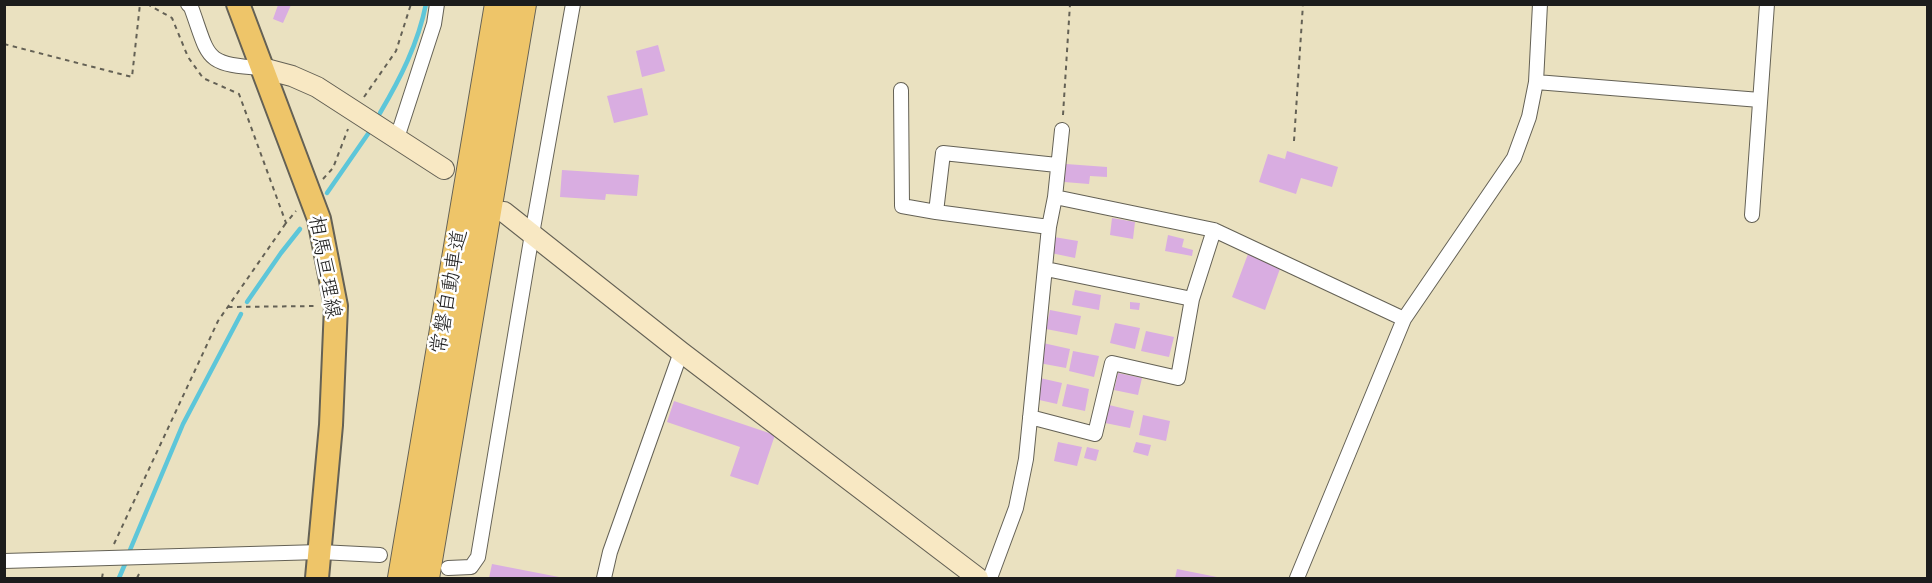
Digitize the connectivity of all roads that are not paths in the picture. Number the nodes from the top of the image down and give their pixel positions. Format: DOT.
graph roads {
  1 [pos="188,4"];
  2 [pos="238,4"];
  3 [pos="438,4"];
  4 [pos="498,4"];
  5 [pos="523,4"];
  6 [pos="573,4"];
  7 [pos="1540,4"];
  8 [pos="1767,4"];
  9 [pos="262,68"];
  10 [pos="1536,82"];
  11 [pos="901,90"];
  12 [pos="1760,100"];
  13 [pos="1062,130"];
  14 [pos="397,138"];
  15 [pos="1057,165"];
  16 [pos="444,169"];
  17 [pos="1055,197"];
  18 [pos="504,212"];
  19 [pos="936,212"];
  20 [pos="1752,215"];
  21 [pos="1049,227"];
  22 [pos="1214,230"];
  23 [pos="532,234"];
  24 [pos="1046,269"];
  25 [pos="1192,299"];
  26 [pos="1404,319"];
  27 [pos="681,352"];
  28 [pos="1030,417"];
  29 [pos="320,552"];
  30 [pos="380,555"];
  31 [pos="4,561"];
  32 [pos="437,573"];
  33 [pos="317,579"];
  34 [pos="401,579"];
  35 [pos="604,579"];
  36 [pos="978,579"];
  37 [pos="990,579"];
  38 [pos="1297,579"];
  1 -- 9 [label="street"];
  2 -- 9 [label="main road, 相馬亘理線"];
  3 -- 14 [label="street"];
  4 -- 34 [label="highway, 常磐自動車道"];
  5 -- 32 [label="highway, 常磐自動車道"];
  6 -- 23 [label="street"];
  7 -- 10 [label="street"];
  8 -- 12 [label="street"];
  9 -- 14 [label="street"];
  9 -- 29 [label="main road, 相馬亘理線"];
  10 -- 12 [label="street"];
  10 -- 26 [label="street"];
  11 -- 19 [label="street"];
  12 -- 20 [label="street"];
  13 -- 15 [label="street"];
  14 -- 16 [label="street"];
  15 -- 17 [label="street"];
  15 -- 19 [label="street"];
  17 -- 21 [label="street"];
  17 -- 22 [label="street"];
  18 -- 23 [label="street"];
  19 -- 21 [label="street"];
  21 -- 24 [label="street"];
  22 -- 25 [label="street"];
  22 -- 26 [label="street"];
  23 -- 27 [label="street"];
  23 -- 32 [label="street"];
  24 -- 25 [label="street"];
  24 -- 28 [label="street"];
  25 -- 28 [label="street"];
  26 -- 38 [label="street"];
  27 -- 35 [label="street"];
  27 -- 36 [label="street"];
  28 -- 37 [label="street"];
  29 -- 30 [label="street"];
  29 -- 31 [label="street"];
  29 -- 33 [label="main road, 相馬亘理線"];
}
